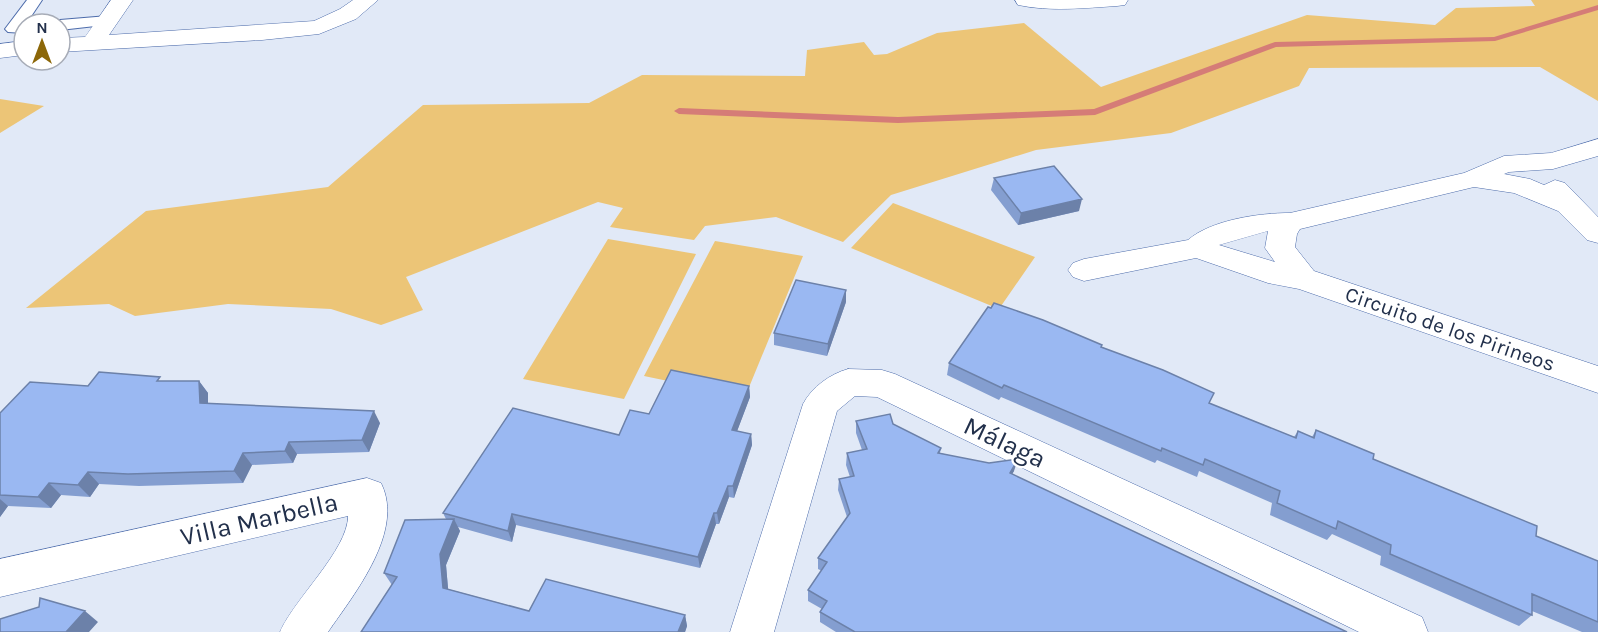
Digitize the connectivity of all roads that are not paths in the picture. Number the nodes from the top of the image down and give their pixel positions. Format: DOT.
graph roads {
  1 [pos="36,0"];
  2 [pos="122,0"];
  3 [pos="367,0"];
  4 [pos="1026,0"];
  5 [pos="1117,0"];
  6 [pos="26,12"];
  7 [pos="108,21"];
  8 [pos="72,24"];
  9 [pos="93,42"];
  10 [pos="72,44"];
  11 [pos="1598,147"];
  12 [pos="1553,161"];
  13 [pos="1473,179"];
  14 [pos="1568,205"];
  15 [pos="1290,222"];
  16 [pos="1598,232"];
  17 [pos="1197,248"];
  18 [pos="1084,270"];
  19 [pos="1303,279"];
  20 [pos="1598,380"];
  21 [pos="0,578"];
  22 [pos="302,632"];
  23 [pos="752,632"];
  24 [pos="1406,632"];
  1 -- 6 [label="lane"];
  2 -- 7 [label="street"];
  3 -- 9 [label="street"];
  4 -- 5 [label="street"];
  7 -- 8 [label="lane"];
  7 -- 9 [label="street"];
  9 -- 10 [label="street"];
  11 -- 12 [label="street, Circuito de los Pirineos"];
  12 -- 13 [label="street, Circuito de los Pirineos"];
  12 -- 14 [label="street, Circuito de los Pirineos"];
  13 -- 14 [label="street, Circuito de los Pirineos"];
  13 -- 15 [label="street, Circuito de los Pirineos"];
  14 -- 16 [label="street, Circuito de los Pirineos"];
  15 -- 17 [label="street, Circuito de los Pirineos"];
  15 -- 19 [label="street"];
  17 -- 18 [label="street, Circuito de los Pirineos"];
  17 -- 19 [label="street, Circuito de los Pirineos"];
  19 -- 20 [label="street, Circuito de los Pirineos"];
  21 -- 22 [label="street, Villa Marbella"];
  23 -- 24 [label="street, Málaga"];
}
